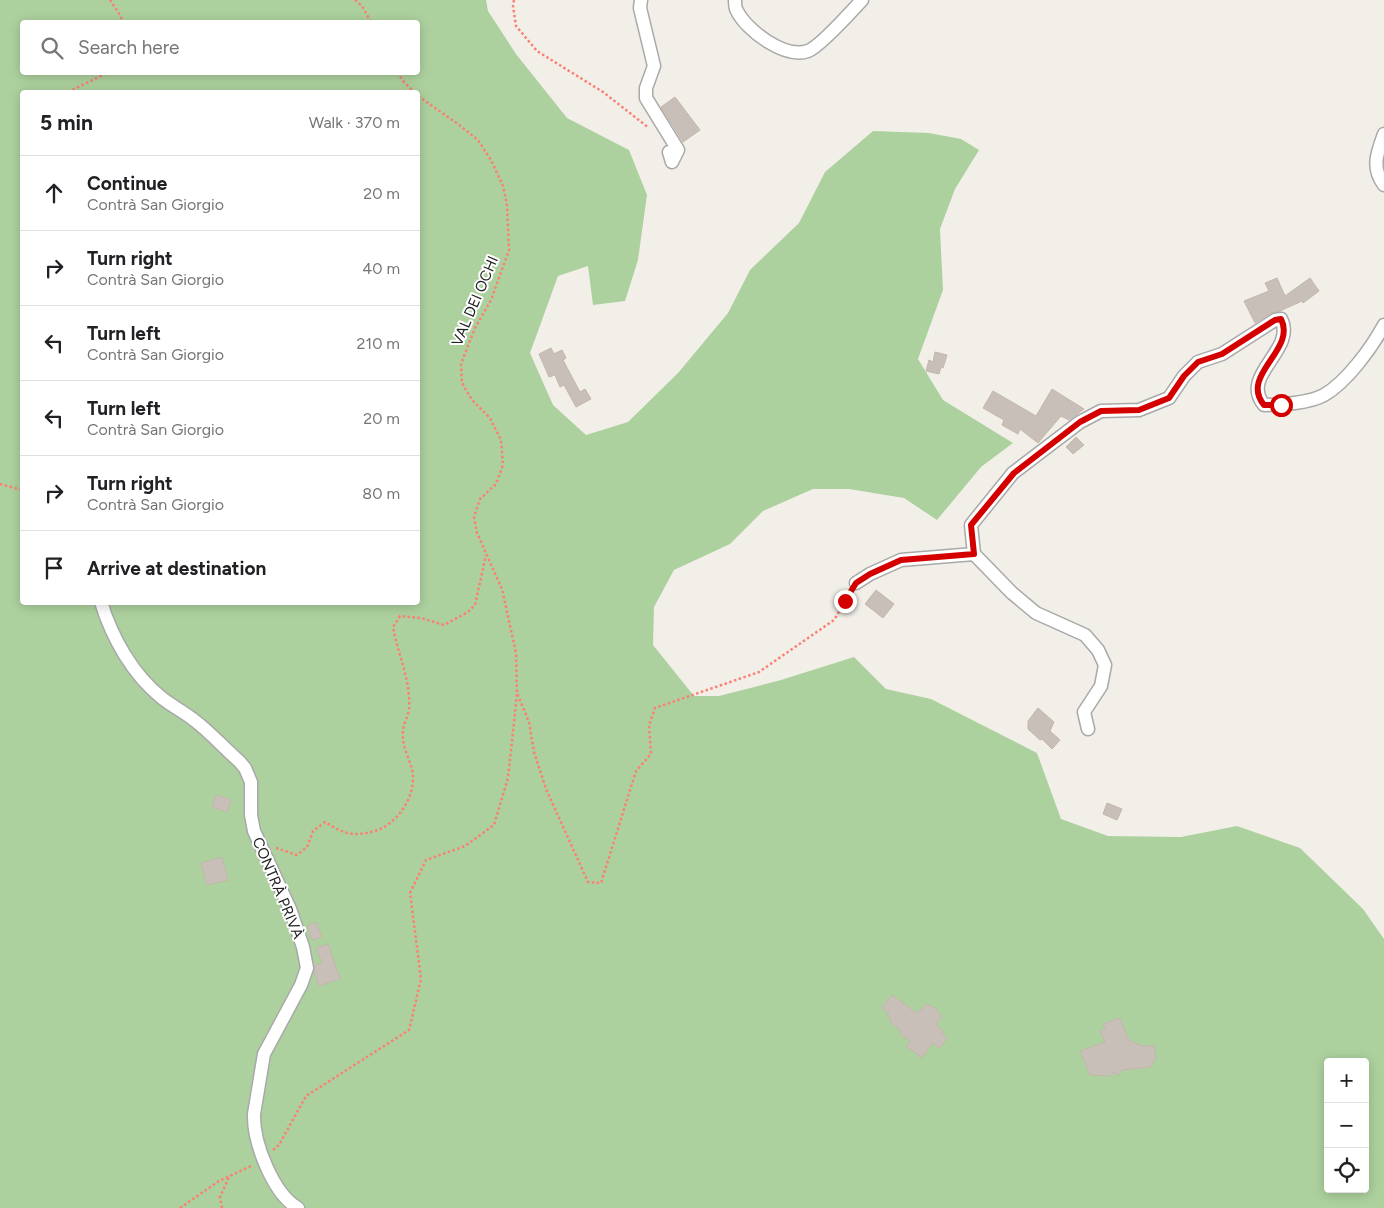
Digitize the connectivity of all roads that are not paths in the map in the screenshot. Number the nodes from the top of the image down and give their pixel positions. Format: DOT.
graph roads {
  1 [pos="641,0"];
  2 [pos="734,0"];
  3 [pos="862,0"];
  4 [pos="1384,134"];
  5 [pos="669,152"];
  6 [pos="1384,186"];
  7 [pos="1384,325"];
  8 [pos="974,554"];
  9 [pos="856,583"];
  10 [pos="103,605"];
  11 [pos="1088,729"];
  12 [pos="298,1208"];
  1 -- 5 [label="street"];
  2 -- 3 [label="street"];
  4 -- 6 [label="street"];
  7 -- 8 [label="street"];
  8 -- 9 [label="street"];
  8 -- 11 [label="street"];
  10 -- 12 [label="street, CONTRÀ PRIVÀ"];
}
